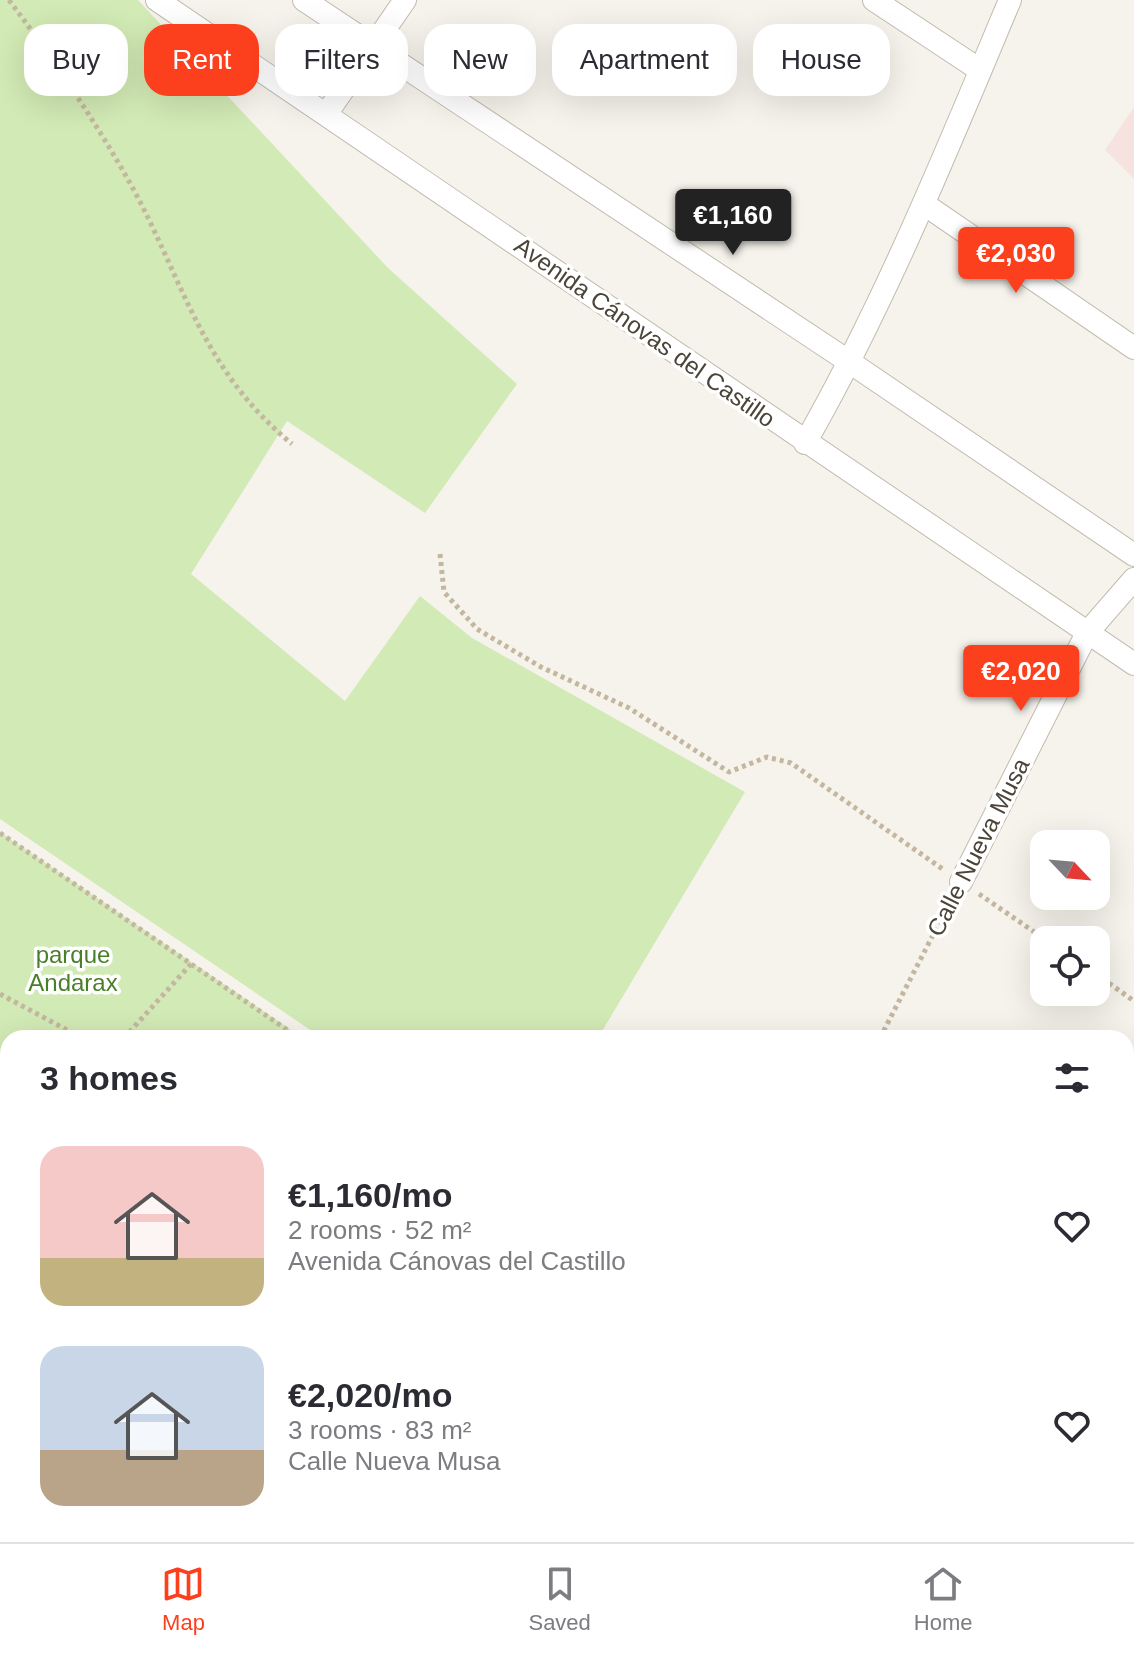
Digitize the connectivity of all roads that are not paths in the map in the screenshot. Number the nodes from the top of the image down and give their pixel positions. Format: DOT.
graph roads {
  1 [pos="157,0"];
  2 [pos="304,0"];
  3 [pos="405,0"];
  4 [pos="874,0"];
  5 [pos="1010,0"];
  6 [pos="338,24"];
  7 [pos="388,24"];
  8 [pos="980,70"];
  9 [pos="408,72"];
  10 [pos="339,96"];
  11 [pos="327,113"];
  12 [pos="924,204"];
  13 [pos="1134,348"];
  14 [pos="851,363"];
  15 [pos="805,443"];
  16 [pos="1134,555"];
  17 [pos="1134,579"];
  18 [pos="1087,633"];
  19 [pos="1134,664"];
  20 [pos="961,882"];
  1 -- 11 [label="street, Avenida Cánovas del Castillo"];
  2 -- 6 [label="street"];
  3 -- 7 [label="street"];
  4 -- 8 [label="street"];
  5 -- 8 [label="street"];
  8 -- 12 [label="street"];
  9 -- 14 [label="street"];
  10 -- 11 [label="street"];
  11 -- 15 [label="street, Avenida Cánovas del Castillo"];
  12 -- 13 [label="street"];
  12 -- 14 [label="street"];
  14 -- 15 [label="street"];
  14 -- 16 [label="street"];
  15 -- 18 [label="street, Avenida Cánovas del Castillo"];
  17 -- 18 [label="street, Calle Nueva Musa"];
  18 -- 19 [label="street, Avenida Cánovas del Castillo"];
  18 -- 20 [label="street, Calle Nueva Musa"];
}
